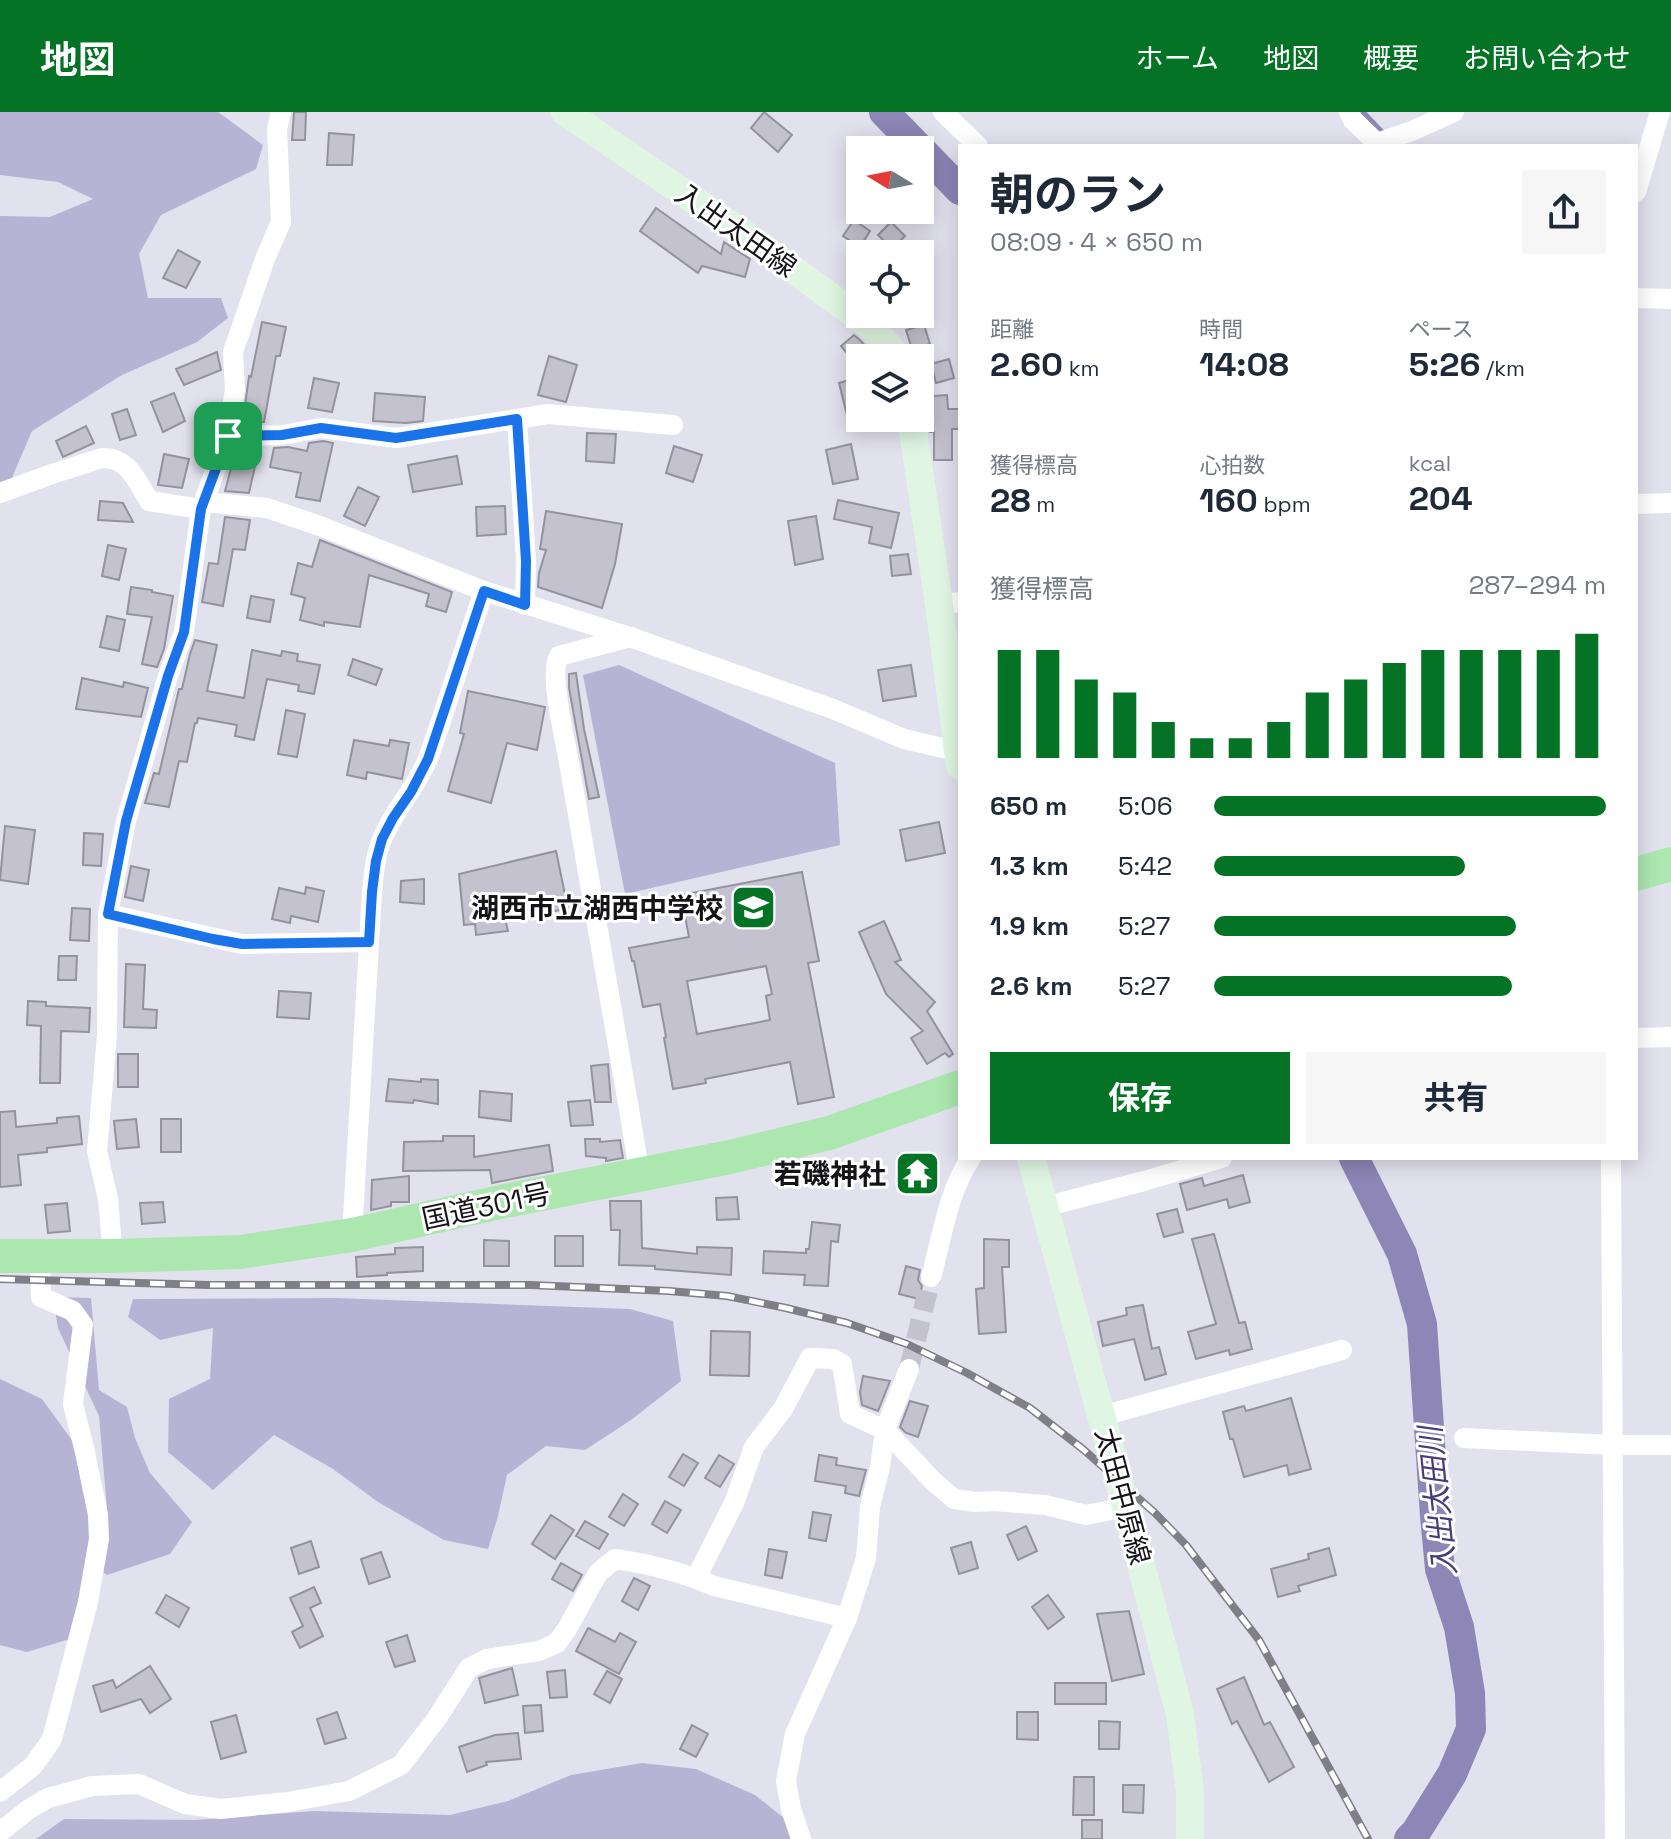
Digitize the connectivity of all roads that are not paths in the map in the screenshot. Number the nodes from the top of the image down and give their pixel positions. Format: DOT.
graph roads {
  1 [pos="281,112"];
  2 [pos="565,112"];
  3 [pos="943,112"];
  4 [pos="1349,112"];
  5 [pos="1454,112"];
  6 [pos="1660,112"];
  7 [pos="976,144"];
  8 [pos="1378,144"];
  9 [pos="1638,185"];
  10 [pos="1638,298"];
  11 [pos="1671,299"];
  12 [pos="886,344"];
  13 [pos="517,419"];
  14 [pos="673,425"];
  15 [pos="914,432"];
  16 [pos="228,436"];
  17 [pos="0,493"];
  18 [pos="1671,503"];
  19 [pos="1638,504"];
  20 [pos="203,506"];
  21 [pos="484,591"];
  22 [pos="950,603"];
  23 [pos="525,605"];
  24 [pos="630,637"];
  25 [pos="958,739"];
  26 [pos="958,756"];
  27 [pos="1671,864"];
  28 [pos="1638,873"];
  29 [pos="108,914"];
  30 [pos="369,942"];
  31 [pos="1671,1037"];
  32 [pos="1638,1038"];
  33 [pos="958,1088"];
  34 [pos="970,1160"];
  35 [pos="1032,1160"];
  36 [pos="1215,1160"];
  37 [pos="1611,1160"];
  38 [pos="640,1176"];
  39 [pos="1044,1207"];
  40 [pos="352,1235"];
  41 [pos="0,1256"];
  42 [pos="113,1256"];
  43 [pos="40,1262"];
  44 [pos="931,1277"];
  45 [pos="1342,1350"];
  46 [pos="909,1369"];
  47 [pos="1102,1416"];
  48 [pos="885,1430"];
  49 [pos="1464,1438"];
  50 [pos="1612,1445"];
  51 [pos="1671,1445"];
  52 [pos="1126,1507"];
  53 [pos="696,1578"];
  54 [pos="847,1618"];
  55 [pos="0,1792"];
  56 [pos="0,1832"];
  57 [pos="801,1839"];
  58 [pos="1190,1839"];
  59 [pos="1615,1839"];
  1 -- 16 [label="street"];
  2 -- 12 [label="main road, 入出太田線"];
  3 -- 7 [label="street"];
  4 -- 8 [label="street"];
  5 -- 8 [label="street"];
  6 -- 9 [label="street"];
  10 -- 11 [label="street"];
  13 -- 14 [label="street"];
  13 -- 16 [label="street"];
  13 -- 23 [label="street"];
  15 -- 22 [label="main road"];
  16 -- 20 [label="street"];
  17 -- 20 [label="street"];
  18 -- 19 [label="street"];
  20 -- 21 [label="street"];
  20 -- 29 [label="street"];
  21 -- 23 [label="street"];
  21 -- 30 [label="street"];
  22 -- 25 [label="main road"];
  23 -- 24 [label="street"];
  24 -- 26 [label="street"];
  24 -- 38 [label="street"];
  27 -- 28 [label="highway"];
  29 -- 30 [label="street"];
  29 -- 42 [label="street"];
  30 -- 40 [label="street"];
  31 -- 32 [label="street"];
  33 -- 38 [label="highway, 国道301号"];
  34 -- 44 [label="street"];
  35 -- 39 [label="main road, 太田中原線"];
  36 -- 39 [label="street"];
  37 -- 50 [label="street"];
  38 -- 40 [label="highway, 国道301号"];
  39 -- 47 [label="main road, 太田中原線"];
  40 -- 42 [label="highway, 国道301号"];
  41 -- 43 [label="highway, 国道301号"];
  42 -- 43 [label="highway, 国道301号"];
  43 -- 55 [label="street"];
  45 -- 47 [label="street"];
  46 -- 48 [label="street"];
  47 -- 52 [label="main road, 太田中原線"];
  48 -- 52 [label="street"];
  48 -- 53 [label="street"];
  48 -- 54 [label="street"];
  49 -- 50 [label="street"];
  50 -- 51 [label="street"];
  50 -- 59 [label="street"];
  52 -- 58 [label="main road, 太田中原線"];
  53 -- 54 [label="street"];
  53 -- 56 [label="street"];
  54 -- 57 [label="street"];
}
